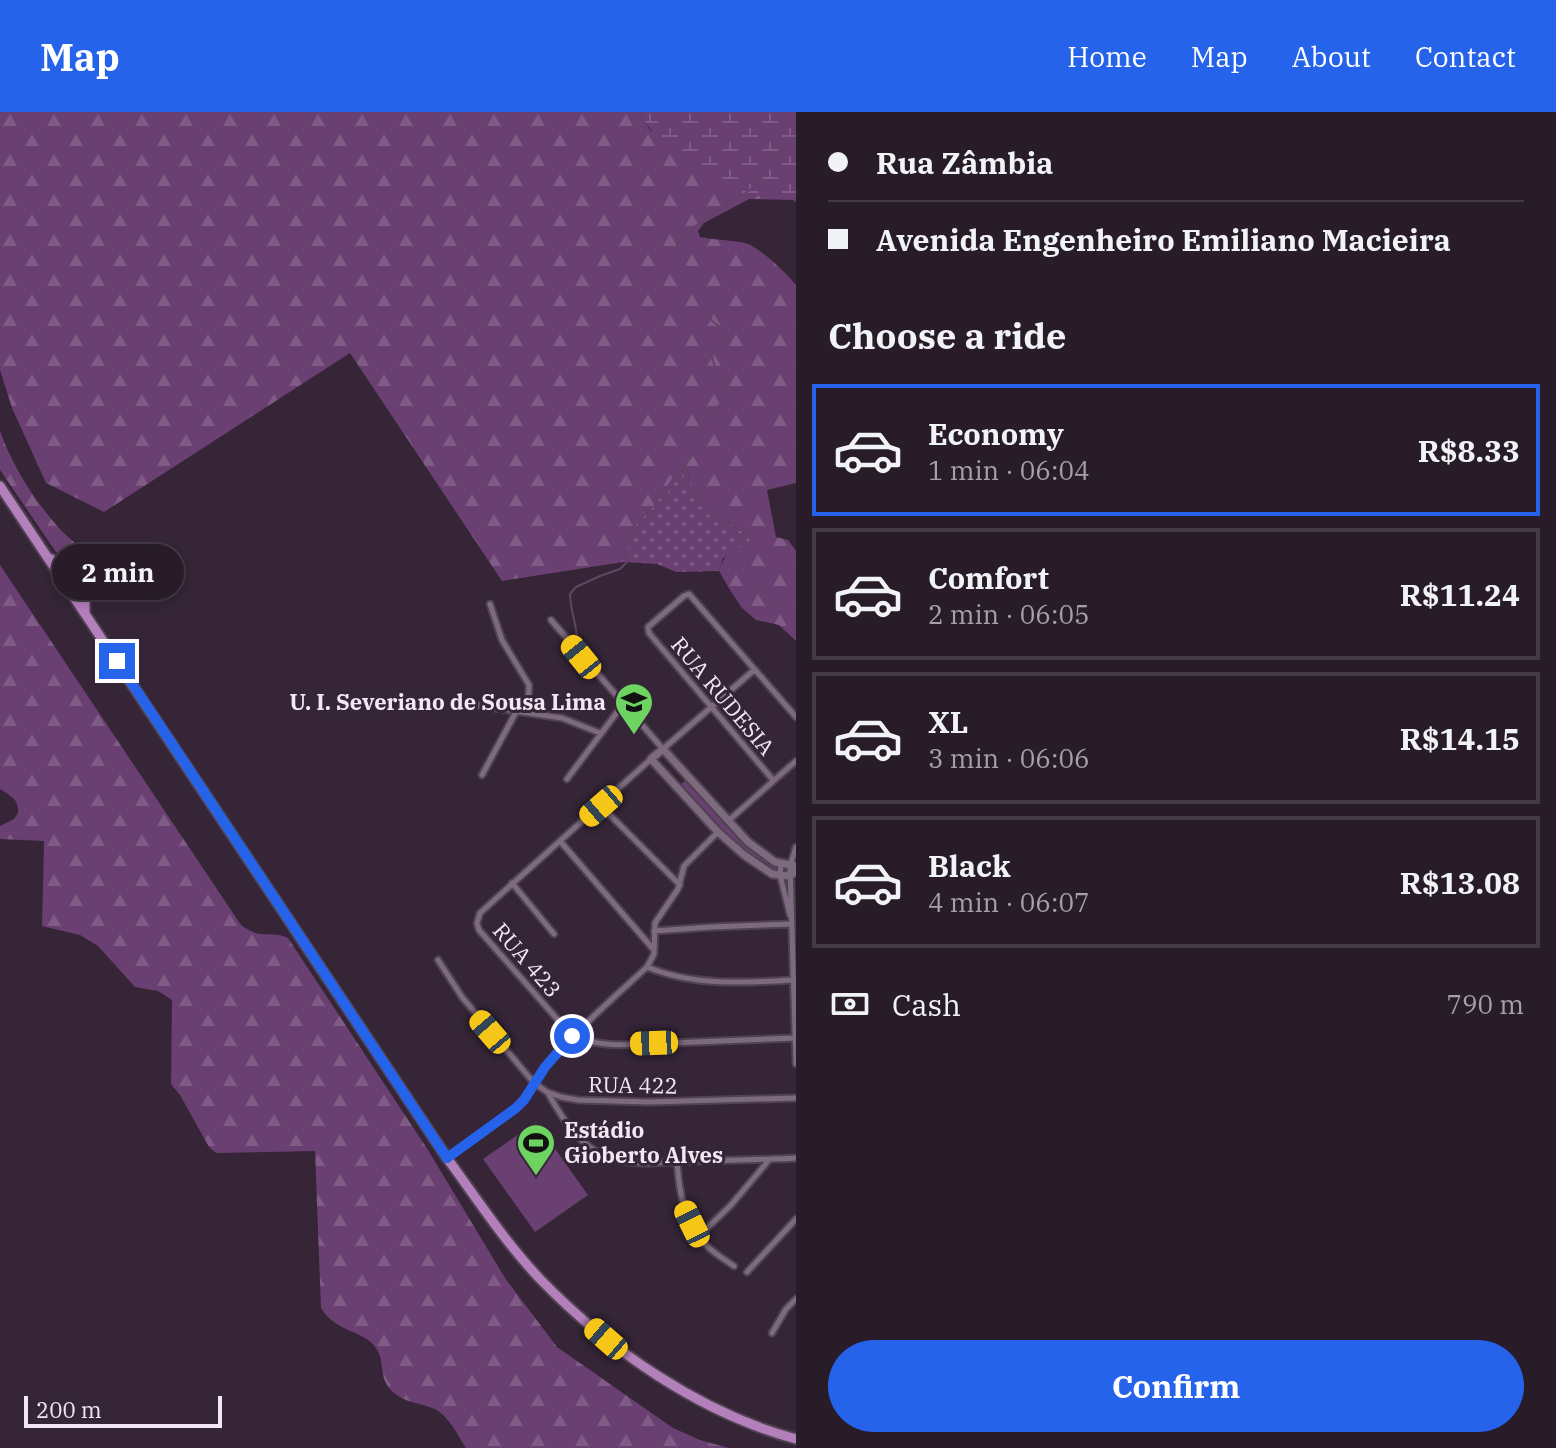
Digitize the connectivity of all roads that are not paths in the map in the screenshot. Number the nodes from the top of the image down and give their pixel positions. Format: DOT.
graph roads {
  1 [pos="0,486"];
  2 [pos="47,556"];
  3 [pos="75,570"];
  4 [pos="85,582"];
  5 [pos="490,604"];
  6 [pos="86,615"];
  7 [pos="551,620"];
  8 [pos="755,670"];
  9 [pos="461,703"];
  10 [pos="624,703"];
  11 [pos="711,708"];
  12 [pos="516,712"];
  13 [pos="528,713"];
  14 [pos="796,717"];
  15 [pos="600,733"];
  16 [pos="663,749"];
  17 [pos="651,759"];
  18 [pos="796,761"];
  19 [pos="482,775"];
  20 [pos="567,779"];
  21 [pos="773,780"];
  22 [pos="601,806"];
  23 [pos="728,821"];
  24 [pos="718,832"];
  25 [pos="560,841"];
  26 [pos="796,847"];
  27 [pos="791,869"];
  28 [pos="780,875"];
  29 [pos="512,883"];
  30 [pos="680,885"];
  31 [pos="792,924"];
  32 [pos="654,931"];
  33 [pos="554,934"];
  34 [pos="794,934"];
  35 [pos="654,951"];
  36 [pos="438,960"];
  37 [pos="647,967"];
  38 [pos="792,980"];
  39 [pos="795,1001"];
  40 [pos="572,1036"];
  41 [pos="795,1038"];
  42 [pos="796,1064"];
  43 [pos="534,1083"];
  44 [pos="547,1092"];
  45 [pos="796,1098"];
  46 [pos="447,1158"];
  47 [pos="796,1158"];
  48 [pos="770,1159"];
  49 [pos="677,1161"];
  50 [pos="796,1219"];
  51 [pos="699,1236"];
  52 [pos="734,1266"];
  53 [pos="747,1272"];
  54 [pos="796,1299"];
  55 [pos="772,1333"];
  56 [pos="796,1439"];
  1 -- 2 [label="highway"];
  2 -- 3 [label="highway"];
  2 -- 6 [label="highway"];
  4 -- 6 [label="highway"];
  5 -- 13 [label="street"];
  6 -- 46 [label="highway"];
  7 -- 10 [label="street"];
  8 -- 11 [label="street"];
  8 -- 11 [label="street, RUA RUDESIA"];
  8 -- 14 [label="street"];
  9 -- 12 [label="street"];
  10 -- 15 [label="street"];
  10 -- 16 [label="street"];
  11 -- 16 [label="street"];
  11 -- 21 [label="street, RUA RUDESIA"];
  12 -- 13 [label="street"];
  12 -- 19 [label="street"];
  13 -- 15 [label="street"];
  15 -- 20 [label="street"];
  16 -- 17 [label="street"];
  16 -- 23 [label="street"];
  17 -- 22 [label="street"];
  17 -- 24 [label="street"];
  18 -- 21 [label="street"];
  21 -- 23 [label="street"];
  22 -- 25 [label="street"];
  22 -- 30 [label="street"];
  23 -- 27 [label="street"];
  24 -- 28 [label="street"];
  24 -- 30 [label="street"];
  25 -- 29 [label="street"];
  25 -- 35 [label="street"];
  26 -- 27 [label="street"];
  27 -- 28 [label="street"];
  27 -- 31 [label="street"];
  28 -- 31 [label="street"];
  29 -- 33 [label="street"];
  29 -- 40 [label="street, RUA 423"];
  30 -- 32 [label="street"];
  31 -- 32 [label="street"];
  31 -- 34 [label="street"];
  32 -- 35 [label="street"];
  34 -- 38 [label="street"];
  35 -- 37 [label="street"];
  36 -- 43 [label="street, RUA 422"];
  37 -- 38 [label="street"];
  37 -- 40 [label="street"];
  38 -- 39 [label="street"];
  39 -- 41 [label="street"];
  40 -- 41 [label="street"];
  40 -- 43 [label="street"];
  41 -- 42 [label="street"];
  43 -- 44 [label="street, RUA 422"];
  43 -- 46 [label="street"];
  44 -- 45 [label="street, RUA 422"];
  44 -- 49 [label="street"];
  46 -- 56 [label="highway"];
  47 -- 48 [label="street"];
  48 -- 49 [label="street"];
  48 -- 51 [label="street"];
  49 -- 51 [label="street"];
  50 -- 53 [label="street"];
  51 -- 52 [label="street"];
  54 -- 55 [label="street"];
}
